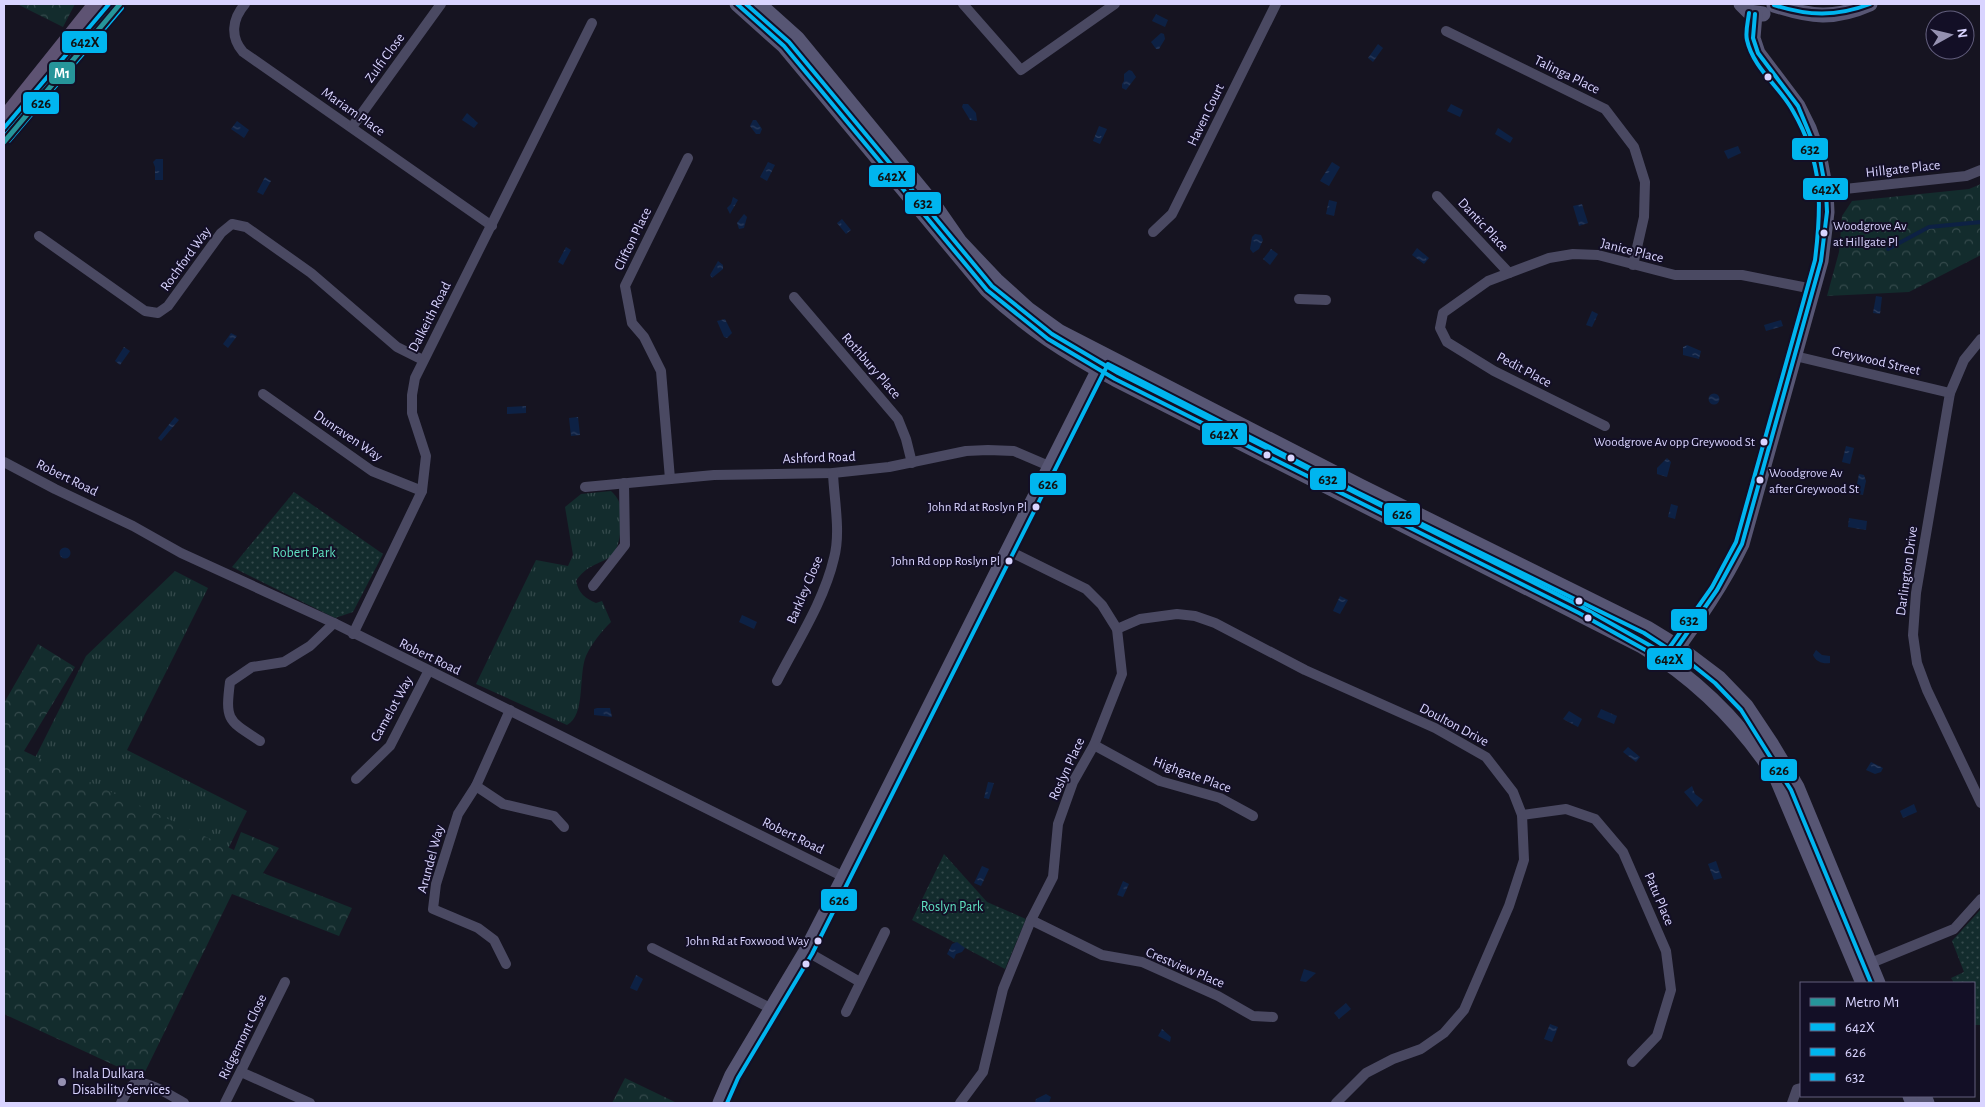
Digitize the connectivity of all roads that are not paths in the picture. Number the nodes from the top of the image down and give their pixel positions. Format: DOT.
graph roads {
  1 [pos="96,4"];
  2 [pos="117,4"];
  3 [pos="245,4"];
  4 [pos="441,4"];
  5 [pos="736,4"];
  6 [pos="759,4"];
  7 [pos="963,4"];
  8 [pos="1114,4"];
  9 [pos="1276,4"];
  10 [pos="1742,4"];
  11 [pos="1870,4"];
  12 [pos="1775,5"];
  13 [pos="1755,14"];
  14 [pos="592,23"];
  15 [pos="1446,31"];
  16 [pos="4,119"];
  17 [pos="352,127"];
  18 [pos="4,137"];
  19 [pos="688,158"];
  20 [pos="1981,170"];
  21 [pos="1826,191"];
  22 [pos="1437,196"];
  23 [pos="492,226"];
  24 [pos="1153,232"];
  25 [pos="40,236"];
  26 [pos="1633,265"];
  27 [pos="1508,273"];
  28 [pos="1813,289"];
  29 [pos="794,297"];
  30 [pos="1299,298"];
  31 [pos="1326,300"];
  32 [pos="1440,328"];
  33 [pos="1981,339"];
  34 [pos="1105,356"];
  35 [pos="1795,356"];
  36 [pos="423,360"];
  37 [pos="1098,370"];
  38 [pos="1950,393"];
  39 [pos="263,394"];
  40 [pos="1604,426"];
  41 [pos="4,462"];
  42 [pos="912,463"];
  43 [pos="1049,466"];
  44 [pos="833,473"];
  45 [pos="670,479"];
  46 [pos="624,483"];
  47 [pos="585,486"];
  48 [pos="422,491"];
  49 [pos="1006,550"];
  50 [pos="593,586"];
  51 [pos="334,623"];
  52 [pos="1117,629"];
  53 [pos="353,634"];
  54 [pos="1678,646"];
  55 [pos="1667,662"];
  56 [pos="428,672"];
  57 [pos="777,681"];
  58 [pos="510,710"];
  59 [pos="260,741"];
  60 [pos="1094,745"];
  61 [pos="356,778"];
  62 [pos="476,786"];
  63 [pos="1981,803"];
  64 [pos="1522,815"];
  65 [pos="1253,816"];
  66 [pos="564,827"];
  67 [pos="844,877"];
  68 [pos="1981,899"];
  69 [pos="1031,920"];
  70 [pos="885,932"];
  71 [pos="652,948"];
  72 [pos="806,951"];
  73 [pos="506,964"];
  74 [pos="1864,972"];
  75 [pos="285,982"];
  76 [pos="860,982"];
  77 [pos="1877,982"];
  78 [pos="772,1009"];
  79 [pos="846,1012"];
  80 [pos="1272,1017"];
  81 [pos="1632,1062"];
  82 [pos="241,1072"];
  83 [pos="1800,1088"];
  84 [pos="121,1103"];
  85 [pos="184,1103"];
  86 [pos="225,1103"];
  87 [pos="310,1103"];
  88 [pos="720,1103"];
  89 [pos="960,1103"];
  90 [pos="1336,1103"];
  91 [pos="1792,1103"];
  1 -- 16 [label="main road"];
  2 -- 18 [label="main road"];
  3 -- 17 [label="street, Mariam Place"];
  4 -- 17 [label="street, Zulfi Close"];
  5 -- 37 [label="main road"];
  6 -- 34 [label="main road"];
  7 -- 8 [label="street"];
  9 -- 24 [label="street, Haven Court"];
  10 -- 13 [label="main road"];
  11 -- 12 [label="main road"];
  12 -- 13 [label="main road"];
  13 -- 21 [label="main road"];
  14 -- 23 [label="street, Dalkeith Road"];
  15 -- 26 [label="street, Talinga Place"];
  17 -- 23 [label="street, Mariam Place"];
  19 -- 45 [label="street, Clifton Place"];
  20 -- 21 [label="street, Hillgate Place"];
  21 -- 28 [label="main road"];
  22 -- 27 [label="street, Dantic Place"];
  23 -- 36 [label="street, Dalkeith Road"];
  25 -- 36 [label="street, Rochford Way"];
  26 -- 27 [label="street, Janice Place"];
  26 -- 28 [label="street, Janice Place"];
  27 -- 32 [label="street, Janice Place"];
  28 -- 35 [label="main road"];
  29 -- 42 [label="street, Rothbury Place"];
  30 -- 31 [label="street"];
  32 -- 40 [label="street, Pedit Place"];
  33 -- 38 [label="street, Darlington Drive"];
  34 -- 37 [label="main road"];
  34 -- 54 [label="main road"];
  35 -- 38 [label="street, Greywood Street"];
  35 -- 54 [label="main road"];
  36 -- 48 [label="street, Dalkeith Road"];
  37 -- 43 [label="main road"];
  37 -- 55 [label="main road"];
  38 -- 63 [label="street, Darlington Drive"];
  39 -- 48 [label="street, Dunraven Way"];
  41 -- 51 [label="street, Robert Road"];
  42 -- 43 [label="street, Ashford Road"];
  42 -- 44 [label="street, Ashford Road"];
  43 -- 49 [label="main road"];
  44 -- 45 [label="street, Ashford Road"];
  44 -- 57 [label="street, Barkley Close"];
  45 -- 46 [label="street, Ashford Road"];
  46 -- 47 [label="street, Ashford Road"];
  46 -- 50 [label="street"];
  48 -- 53 [label="street, Dalkeith Road"];
  49 -- 52 [label="street, Roslyn Place"];
  49 -- 67 [label="main road"];
  51 -- 53 [label="street, Robert Road"];
  51 -- 59 [label="street"];
  52 -- 60 [label="street, Roslyn Place"];
  52 -- 64 [label="street, Doulton Drive"];
  53 -- 56 [label="street, Robert Road"];
  54 -- 55 [label="main road"];
  54 -- 74 [label="main road"];
  55 -- 74 [label="main road"];
  56 -- 58 [label="street, Robert Road"];
  56 -- 61 [label="street, Camelot Way"];
  58 -- 62 [label="street, Arundel Way"];
  58 -- 67 [label="street, Robert Road"];
  60 -- 65 [label="street, Highgate Place"];
  60 -- 69 [label="street, Roslyn Place"];
  62 -- 66 [label="street"];
  62 -- 73 [label="street, Arundel Way"];
  64 -- 81 [label="street, Patu Place"];
  64 -- 90 [label="street, Doulton Drive"];
  67 -- 72 [label="main road"];
  68 -- 74 [label="street"];
  69 -- 80 [label="street, Crestview Place"];
  69 -- 89 [label="street, Roslyn Place"];
  70 -- 76 [label="street"];
  71 -- 78 [label="street"];
  72 -- 76 [label="street"];
  72 -- 78 [label="main road"];
  74 -- 77 [label="main road"];
  75 -- 82 [label="street, Ridgemont Close"];
  76 -- 79 [label="street"];
  78 -- 88 [label="main road"];
  82 -- 86 [label="street, Ridgemont Close"];
  82 -- 87 [label="street"];
  83 -- 91 [label="street"];
  84 -- 85 [label="street"];
}
